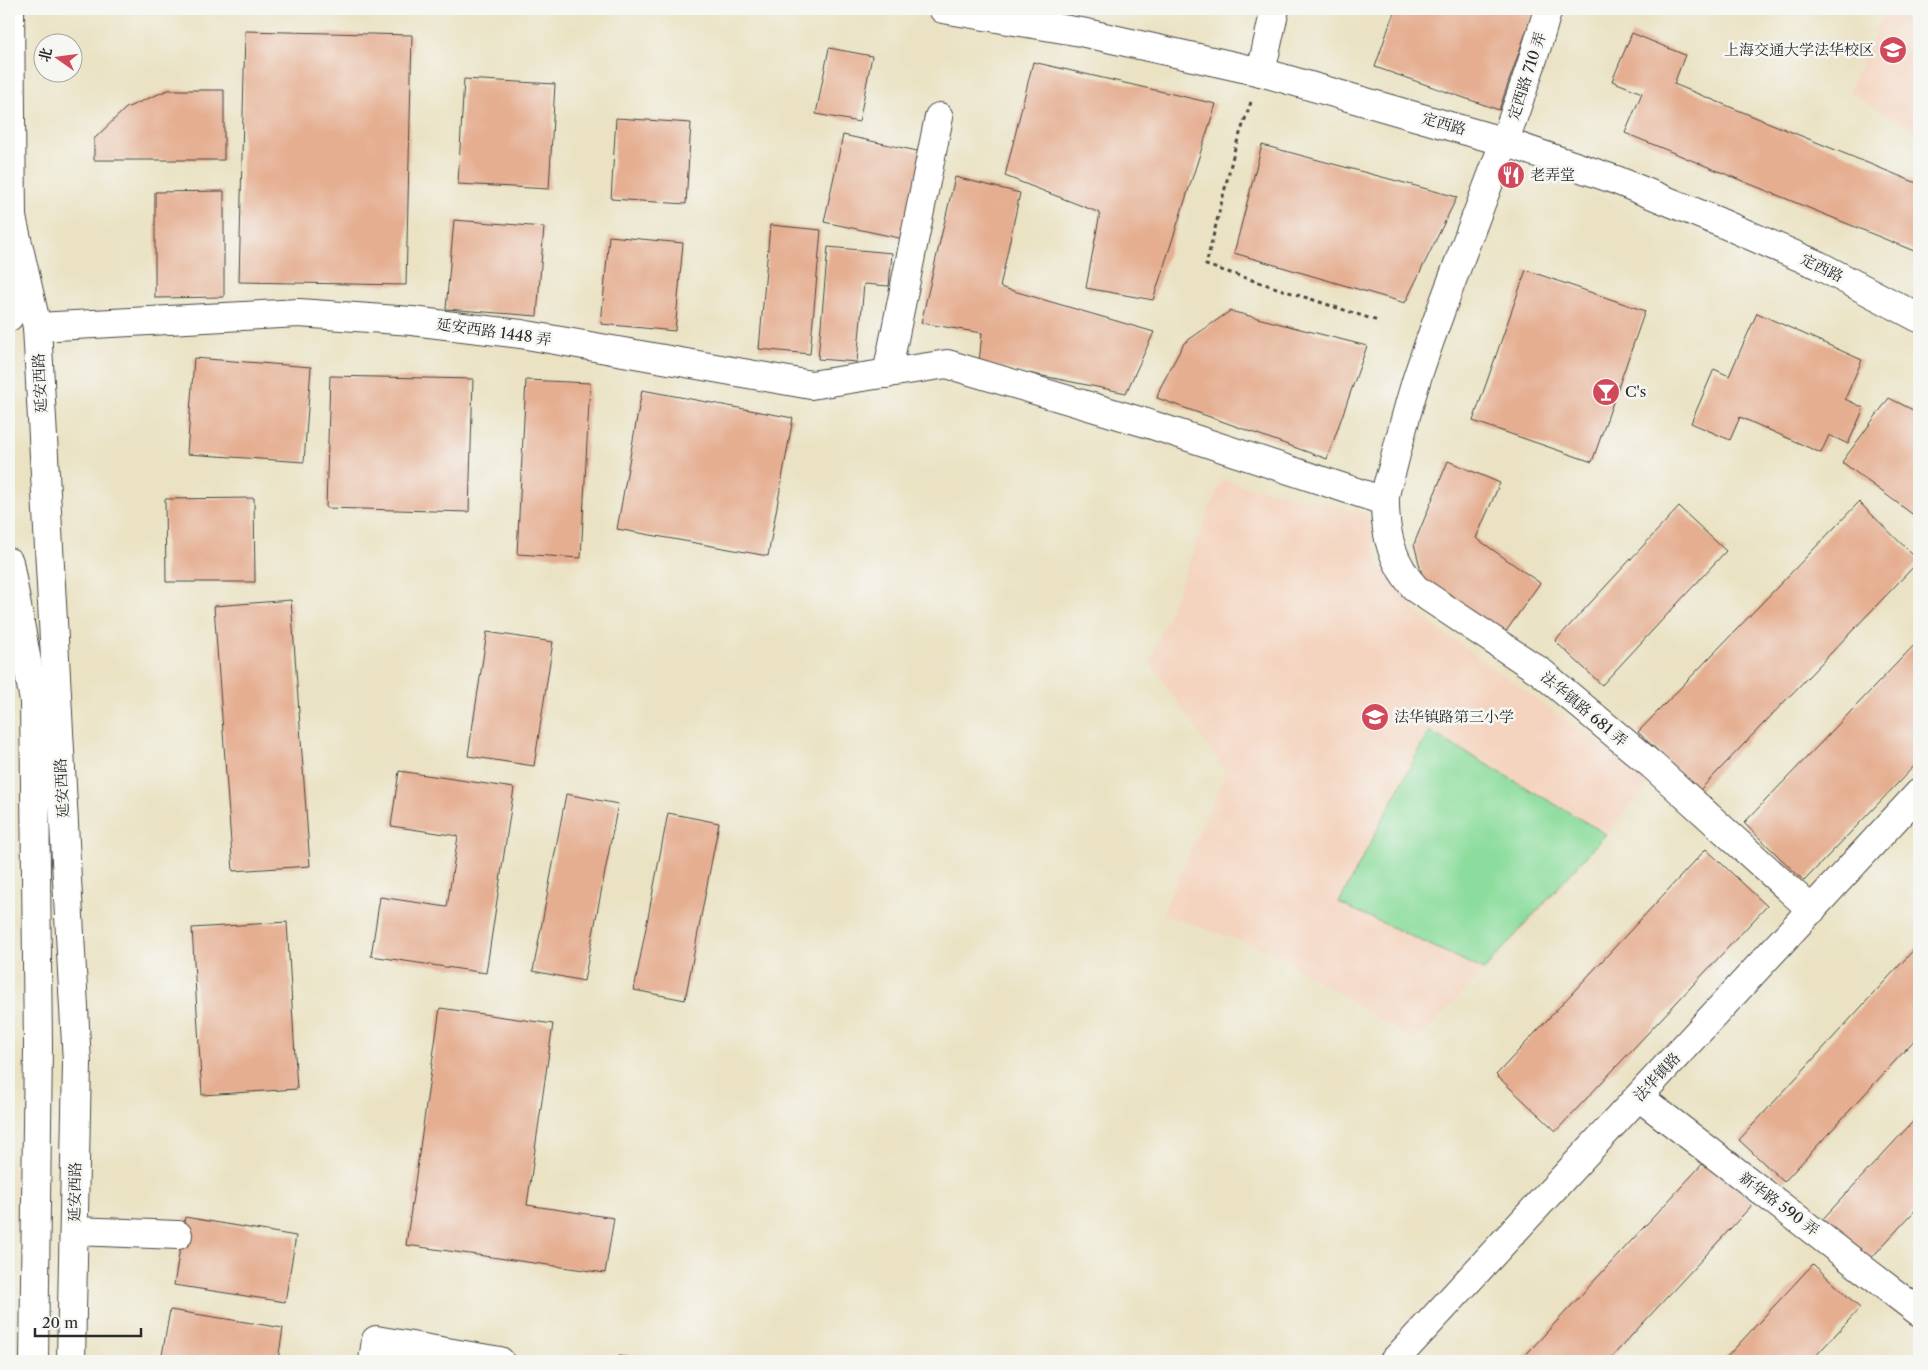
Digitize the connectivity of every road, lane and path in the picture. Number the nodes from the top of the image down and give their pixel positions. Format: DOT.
graph roads {
  1 [pos="10,9"];
  2 [pos="943,9"];
  3 [pos="1275,9"];
  4 [pos="1548,9"];
  5 [pos="1261,72"];
  6 [pos="939,117"];
  7 [pos="1505,142"];
  8 [pos="12,217"];
  9 [pos="9,318"];
  10 [pos="1919,318"];
  11 [pos="1378,321"];
  12 [pos="37,327"];
  13 [pos="887,374"];
  14 [pos="1384,501"];
  15 [pos="9,562"];
  16 [pos="1919,794"];
  17 [pos="1812,910"];
  18 [pos="1639,1097"];
  19 [pos="74,1231"];
  20 [pos="178,1235"];
  21 [pos="1919,1312"];
  22 [pos="34,1361"];
  23 [pos="71,1361"];
  24 [pos="373,1361"];
  25 [pos="500,1361"];
  26 [pos="1394,1361"];
  1 -- 8 [label="main road, 延安西路"];
  2 -- 5 [label="main road, 定西路"];
  3 -- 5 [label="main road"];
  4 -- 7 [label="main road, 定西路 710 弄"];
  5 -- 7 [label="main road, 定西路"];
  5 -- 11 [label="path"];
  6 -- 13 [label="main road"];
  7 -- 10 [label="main road, 定西路"];
  7 -- 14 [label="main road, 定西路 710 弄"];
  8 -- 9 [label="main road, 延安西路"];
  8 -- 12 [label="main road, 延安西路"];
  12 -- 13 [label="main road, 延安西路 1448 弄"];
  12 -- 19 [label="main road, 延安西路"];
  13 -- 14 [label="main road, 延安西路 1448 弄"];
  14 -- 17 [label="main road, 法华镇路 681 弄"];
  15 -- 22 [label="main road"];
  16 -- 17 [label="main road, 法华镇路"];
  17 -- 18 [label="main road, 法华镇路"];
  18 -- 21 [label="main road, 新华路 590 弄"];
  18 -- 26 [label="main road, 法华镇路"];
  19 -- 20 [label="main road"];
  19 -- 23 [label="main road, 延安西路"];
  24 -- 25 [label="main road"];
}
